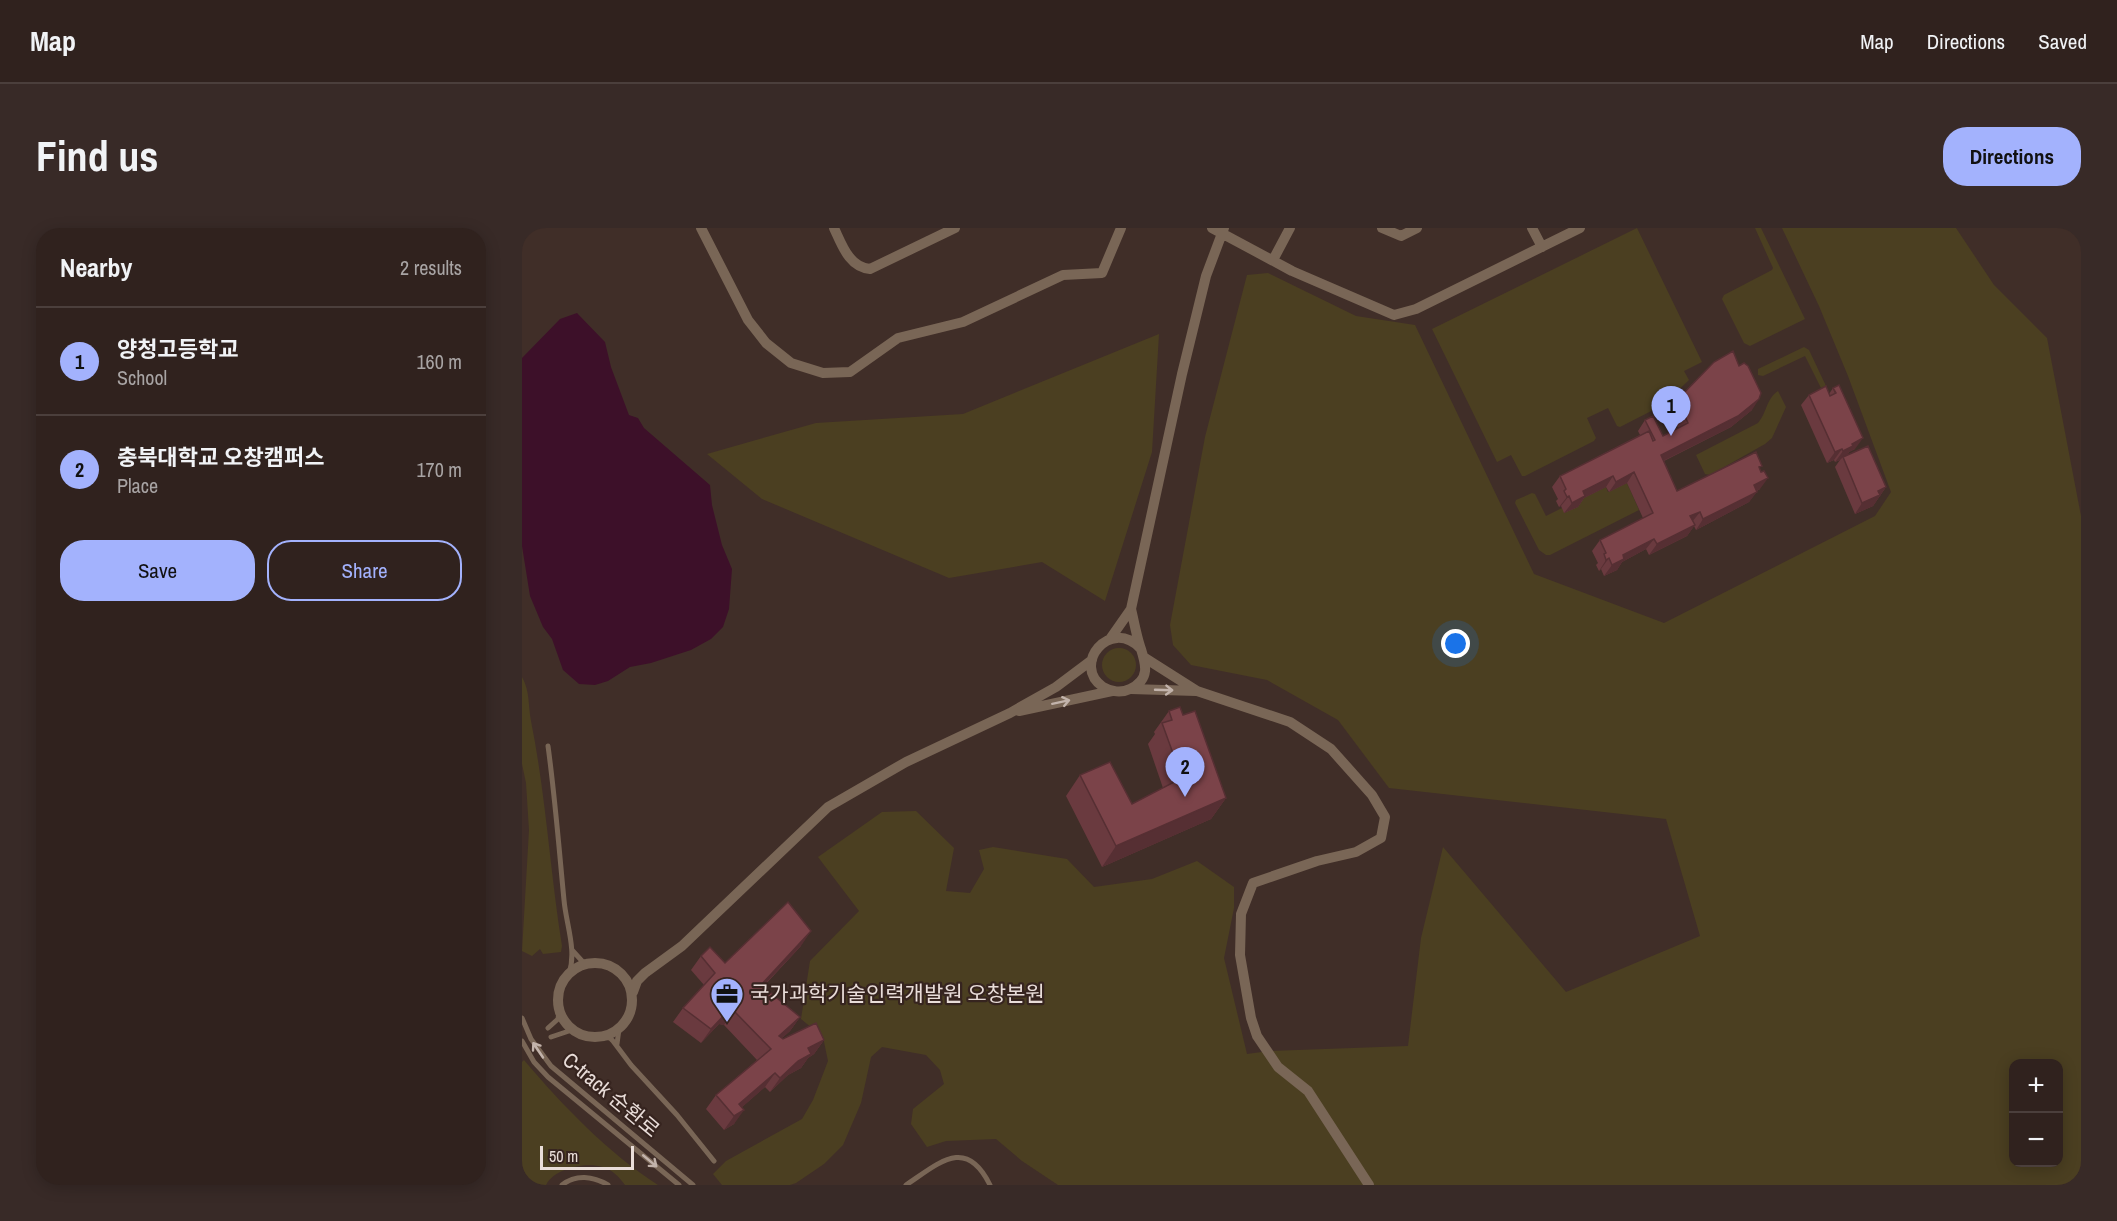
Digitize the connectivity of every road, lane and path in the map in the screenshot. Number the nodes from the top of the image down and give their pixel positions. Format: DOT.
graph roads {
  1 [pos="701,228"];
  2 [pos="834,228"];
  3 [pos="955,228"];
  4 [pos="1121,228"];
  5 [pos="1290,228"];
  6 [pos="1382,228"];
  7 [pos="1417,228"];
  8 [pos="1532,228"];
  9 [pos="1580,228"];
  10 [pos="1219,230"];
  11 [pos="1542,247"];
  12 [pos="1273,260"];
  13 [pos="1131,609"];
  14 [pos="1110,639"];
  15 [pos="1143,653"];
  16 [pos="1092,660"];
  17 [pos="1130,689"];
  18 [pos="1112,691"];
  19 [pos="1197,691"];
  20 [pos="1010,713"];
  21 [pos="548,746"];
  22 [pos="572,949"];
  23 [pos="588,964"];
  24 [pos="645,973"];
  25 [pos="569,974"];
  26 [pos="625,976"];
  27 [pos="633,992"];
  28 [pos="559,1012"];
  29 [pos="522,1018"];
  30 [pos="548,1028"];
  31 [pos="619,1029"];
  32 [pos="572,1030"];
  33 [pos="551,1037"];
  34 [pos="601,1037"];
  35 [pos="522,1041"];
  36 [pos="618,1049"];
  37 [pos="714,1161"];
  38 [pos="562,1185"];
  39 [pos="608,1185"];
  40 [pos="679,1185"];
  41 [pos="693,1185"];
  42 [pos="906,1185"];
  43 [pos="990,1185"];
  44 [pos="1369,1185"];
  1 -- 4 [label="street"];
  2 -- 3 [label="street"];
  5 -- 12 [label="street"];
  6 -- 7 [label="street"];
  8 -- 11 [label="street"];
  9 -- 11 [label="street"];
  10 -- 12 [label="street"];
  10 -- 13 [label="street"];
  11 -- 12 [label="street"];
  13 -- 14 [label="street"];
  13 -- 15 [label="street"];
  14 -- 15 [label="street"];
  14 -- 16 [label="street"];
  15 -- 17 [label="street"];
  15 -- 19 [label="street"];
  16 -- 18 [label="street"];
  16 -- 20 [label="street"];
  17 -- 18 [label="street"];
  17 -- 19 [label="street, one-way"];
  20 -- 18 [label="street, one-way"];
  19 -- 44 [label="street"];
  20 -- 24 [label="street"];
  21 -- 22 [label="lane"];
  22 -- 23 [label="lane"];
  22 -- 25 [label="lane"];
  23 -- 25 [label="street"];
  23 -- 26 [label="street"];
  24 -- 26 [label="street"];
  24 -- 27 [label="street"];
  25 -- 28 [label="street"];
  26 -- 27 [label="street"];
  27 -- 31 [label="street"];
  28 -- 30 [label="lane"];
  28 -- 32 [label="street"];
  41 -- 29 [label="lane, C-track 순환로, one-way"];
  31 -- 34 [label="street"];
  31 -- 36 [label="lane"];
  32 -- 33 [label="lane"];
  32 -- 34 [label="street"];
  34 -- 36 [label="lane"];
  35 -- 40 [label="lane, C-track 순환로, one-way"];
  36 -- 37 [label="lane"];
  38 -- 39 [label="lane"];
  42 -- 43 [label="lane"];
}
